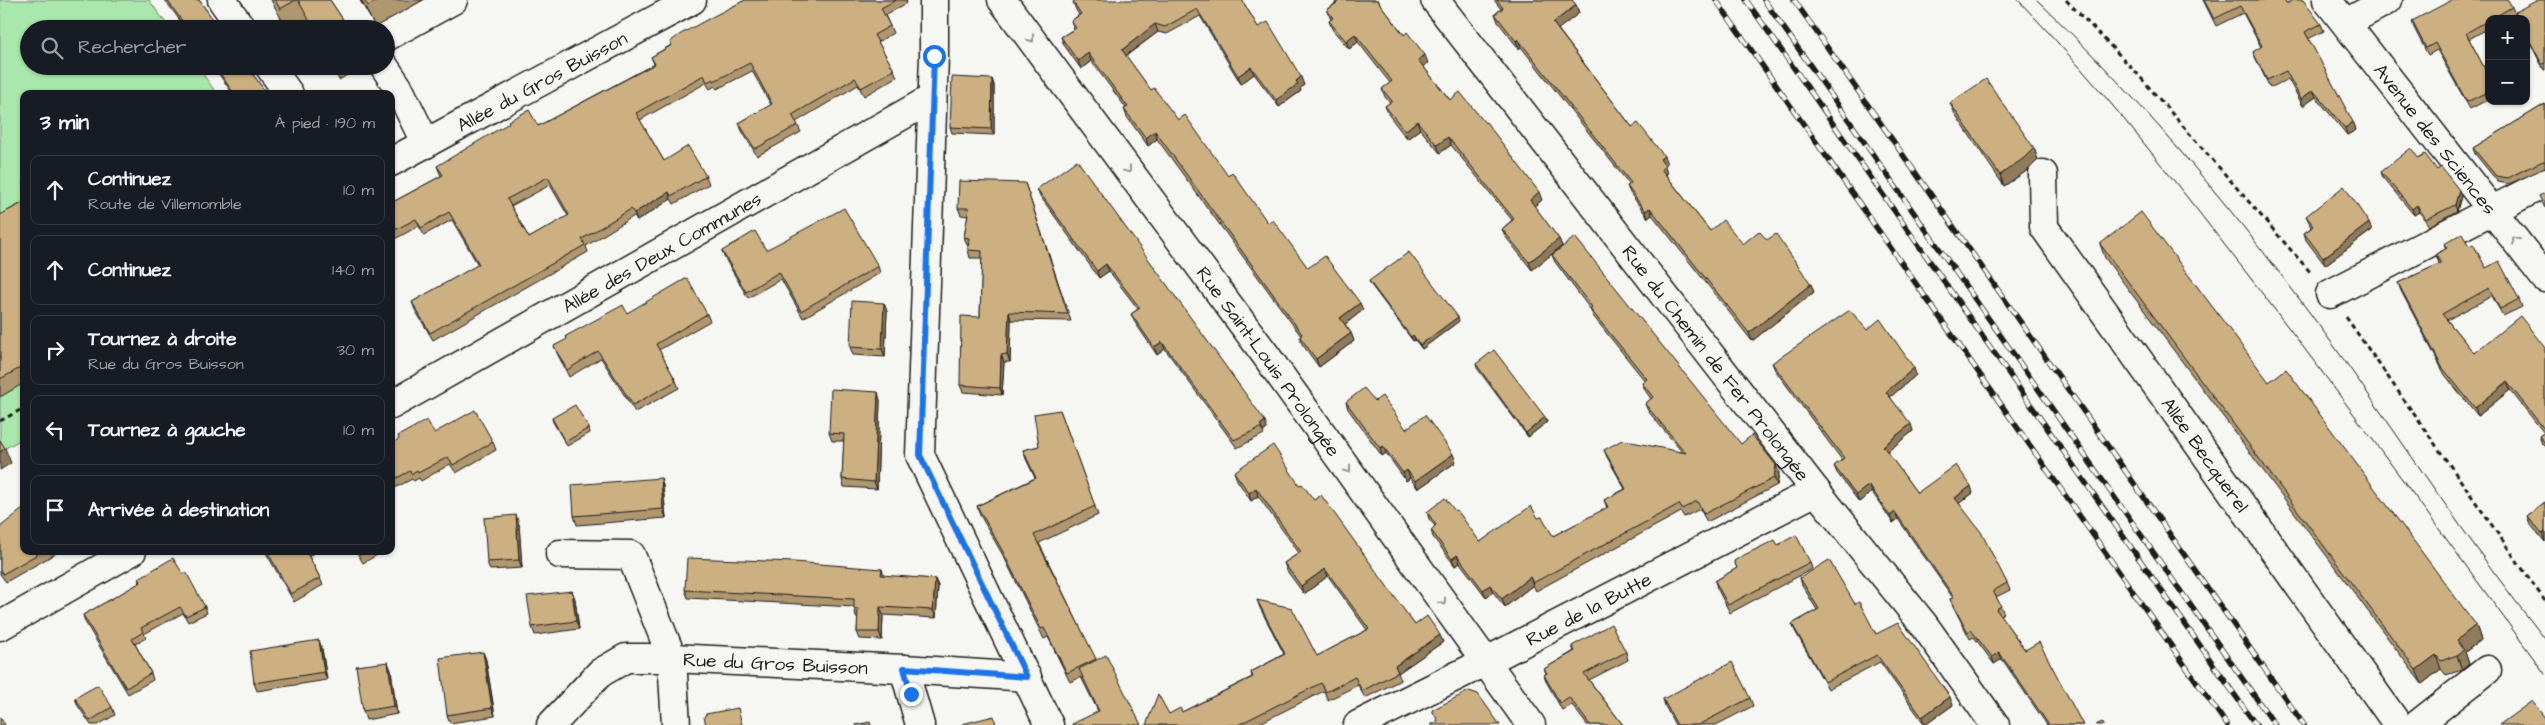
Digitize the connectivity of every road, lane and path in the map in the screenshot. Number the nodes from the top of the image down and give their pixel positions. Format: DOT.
graph roads {
  1 [pos="222,0"];
  2 [pos="343,0"];
  3 [pos="453,0"];
  4 [pos="692,0"];
  5 [pos="934,0"];
  6 [pos="1002,0"];
  7 [pos="1435,0"];
  8 [pos="2066,0"];
  9 [pos="2327,0"];
  10 [pos="2388,0"];
  11 [pos="236,20"];
  12 [pos="355,20"];
  13 [pos="2346,23"];
  14 [pos="395,32"];
  15 [pos="275,75"];
  16 [pos="286,90"];
  17 [pos="395,92"];
  18 [pos="932,99"];
  19 [pos="426,144"];
  20 [pos="395,160"];
  21 [pos="2043,174"];
  22 [pos="2545,182"];
  23 [pos="2491,211"];
  24 [pos="2545,278"];
  25 [pos="2330,294"];
  26 [pos="395,403"];
  27 [pos="20,410"];
  28 [pos="0,422"];
  29 [pos="1816,491"];
  30 [pos="560,554"];
  31 [pos="125,555"];
  32 [pos="2545,600"];
  33 [pos="0,626"];
  34 [pos="672,658"];
  35 [pos="1487,661"];
  36 [pos="904,668"];
  37 [pos="2487,670"];
  38 [pos="1027,677"];
  39 [pos="551,725"];
  40 [pos="676,725"];
  41 [pos="920,725"];
  42 [pos="1050,725"];
  43 [pos="1358,725"];
  44 [pos="1531,725"];
  45 [pos="1995,725"];
  46 [pos="2398,725"];
  47 [pos="2417,725"];
  1 -- 11 [label="street"];
  2 -- 12 [label="street"];
  3 -- 14 [label="street"];
  4 -- 19 [label="street, Allée du Gros Buisson"];
  5 -- 18 [label="street"];
  6 -- 35 [label="street, Rue Saint-Louis Prolongée, one-way"];
  7 -- 29 [label="street, Rue du Chemin de Fer Prolongée"];
  8 -- 25 [label="path"];
  9 -- 13 [label="street, Avenue des Sciences"];
  10 -- 13 [label="street"];
  13 -- 23 [label="street, Avenue des Sciences"];
  15 -- 16 [label="street"];
  17 -- 19 [label="street"];
  18 -- 26 [label="street, Allée des Deux Communes"];
  18 -- 38 [label="street"];
  19 -- 20 [label="street, Allée du Gros Buisson"];
  21 -- 46 [label="street, Allée Becquerel"];
  22 -- 23 [label="street"];
  24 -- 23 [label="street, Avenue des Sciences, one-way"];
  23 -- 25 [label="street"];
  25 -- 32 [label="path"];
  27 -- 28 [label="path"];
  29 -- 35 [label="street, Rue de la Butte"];
  29 -- 45 [label="street, Rue du Chemin de Fer Prolongée"];
  30 -- 34 [label="street"];
  31 -- 33 [label="street"];
  34 -- 36 [label="street, Rue du Gros Buisson"];
  34 -- 39 [label="street, Rue du Gros Buisson"];
  34 -- 40 [label="street"];
  35 -- 43 [label="street, Rue de la Butte"];
  35 -- 44 [label="street, Rue Saint-Louis Prolongée"];
  36 -- 38 [label="street, Rue du Gros Buisson"];
  36 -- 41 [label="street"];
  37 -- 47 [label="street"];
  38 -- 42 [label="street"];
}
